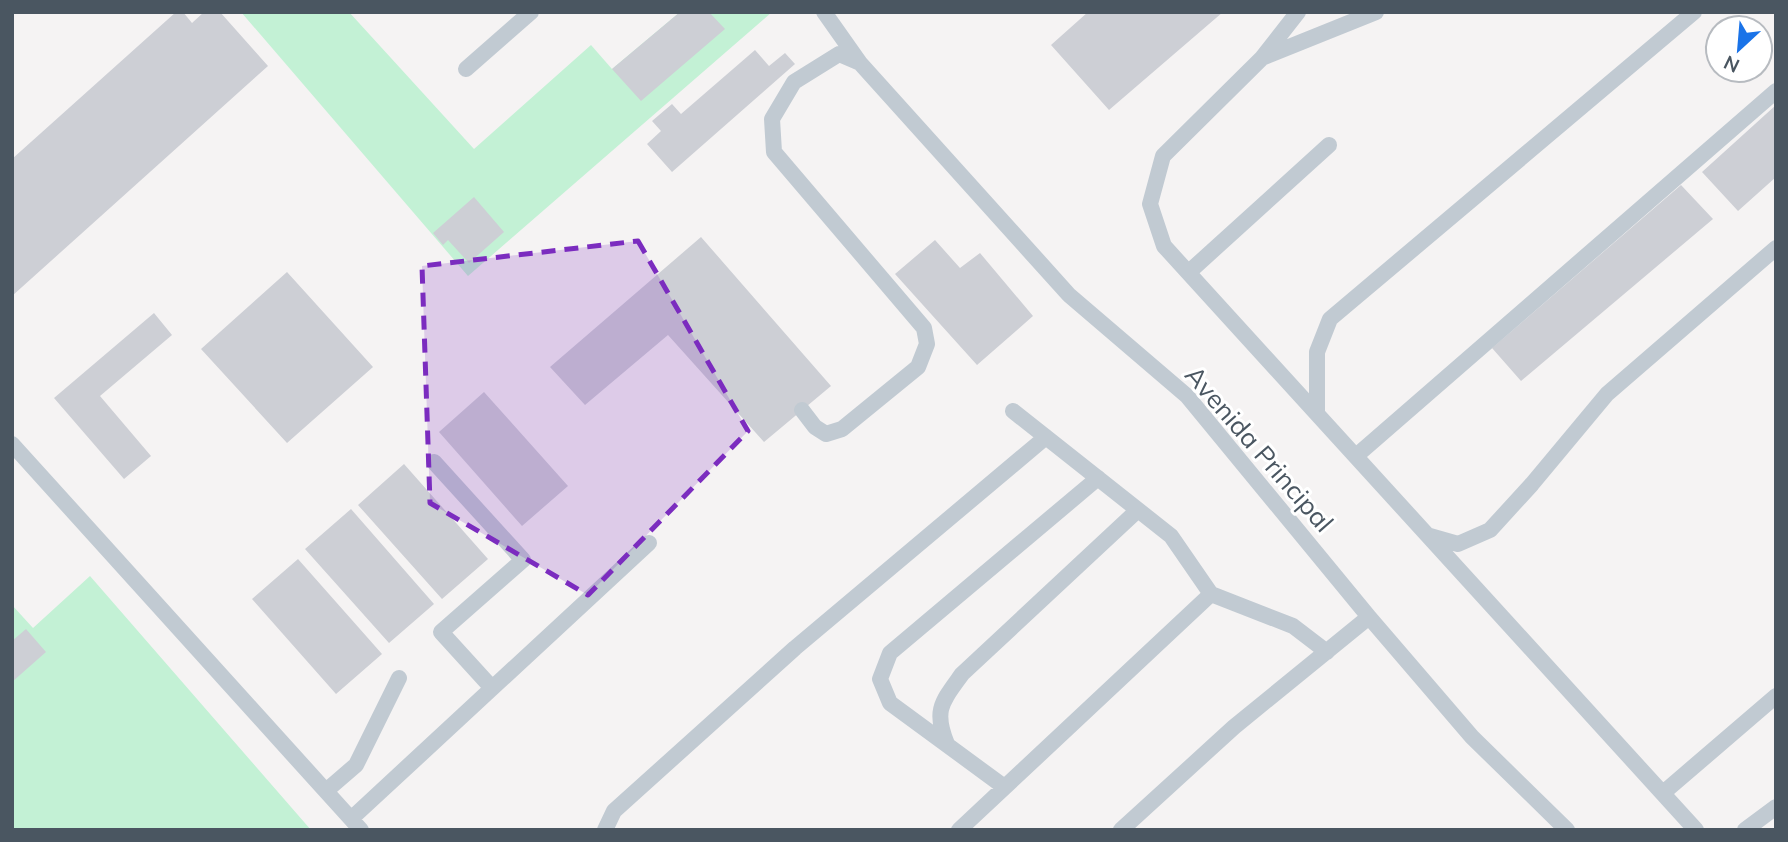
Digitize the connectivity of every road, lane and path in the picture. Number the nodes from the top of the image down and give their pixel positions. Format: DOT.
graph roads {
  1 [pos="531,12"];
  2 [pos="824,12"];
  3 [pos="1298,12"];
  4 [pos="1376,12"];
  5 [pos="1694,12"];
  6 [pos="1262,58"];
  7 [pos="860,62"];
  8 [pos="466,69"];
  9 [pos="1776,91"];
  10 [pos="1329,145"];
  11 [pos="1776,248"];
  12 [pos="1189,272"];
  13 [pos="802,410"];
  14 [pos="1013,411"];
  15 [pos="1317,413"];
  16 [pos="1046,437"];
  17 [pos="12,444"];
  18 [pos="1356,456"];
  19 [pos="434,462"];
  20 [pos="1098,478"];
  21 [pos="1138,510"];
  22 [pos="1427,535"];
  23 [pos="649,542"];
  24 [pos="1211,594"];
  25 [pos="1369,617"];
  26 [pos="1327,652"];
  27 [pos="399,678"];
  28 [pos="492,688"];
  29 [pos="1776,696"];
  30 [pos="947,746"];
  31 [pos="1003,786"];
  32 [pos="327,790"];
  33 [pos="1663,793"];
  34 [pos="1776,807"];
  35 [pos="356,824"];
  36 [pos="605,830"];
  37 [pos="959,830"];
  38 [pos="1122,830"];
  39 [pos="1567,830"];
  40 [pos="1696,830"];
  41 [pos="1745,830"];
  1 -- 8 [label="lane"];
  2 -- 7 [label="lane, Avenida Principal"];
  3 -- 6 [label="lane"];
  4 -- 6 [label="lane"];
  5 -- 15 [label="lane"];
  6 -- 12 [label="lane"];
  7 -- 13 [label="lane"];
  7 -- 25 [label="lane, Avenida Principal"];
  9 -- 18 [label="lane"];
  10 -- 12 [label="lane"];
  11 -- 22 [label="lane"];
  12 -- 15 [label="lane"];
  14 -- 16 [label="lane"];
  15 -- 18 [label="lane"];
  16 -- 20 [label="lane"];
  16 -- 36 [label="lane"];
  17 -- 32 [label="lane"];
  18 -- 22 [label="lane"];
  19 -- 28 [label="lane"];
  20 -- 21 [label="lane"];
  20 -- 30 [label="lane"];
  21 -- 24 [label="lane"];
  21 -- 30 [label="lane"];
  22 -- 33 [label="lane"];
  23 -- 28 [label="lane"];
  24 -- 26 [label="lane"];
  24 -- 31 [label="lane"];
  25 -- 26 [label="lane"];
  25 -- 39 [label="lane, Avenida Principal"];
  26 -- 38 [label="lane"];
  27 -- 32 [label="lane"];
  28 -- 35 [label="lane"];
  29 -- 33 [label="lane"];
  30 -- 31 [label="lane"];
  31 -- 37 [label="lane"];
  32 -- 35 [label="lane"];
  33 -- 40 [label="lane"];
  34 -- 41 [label="lane"];
}
